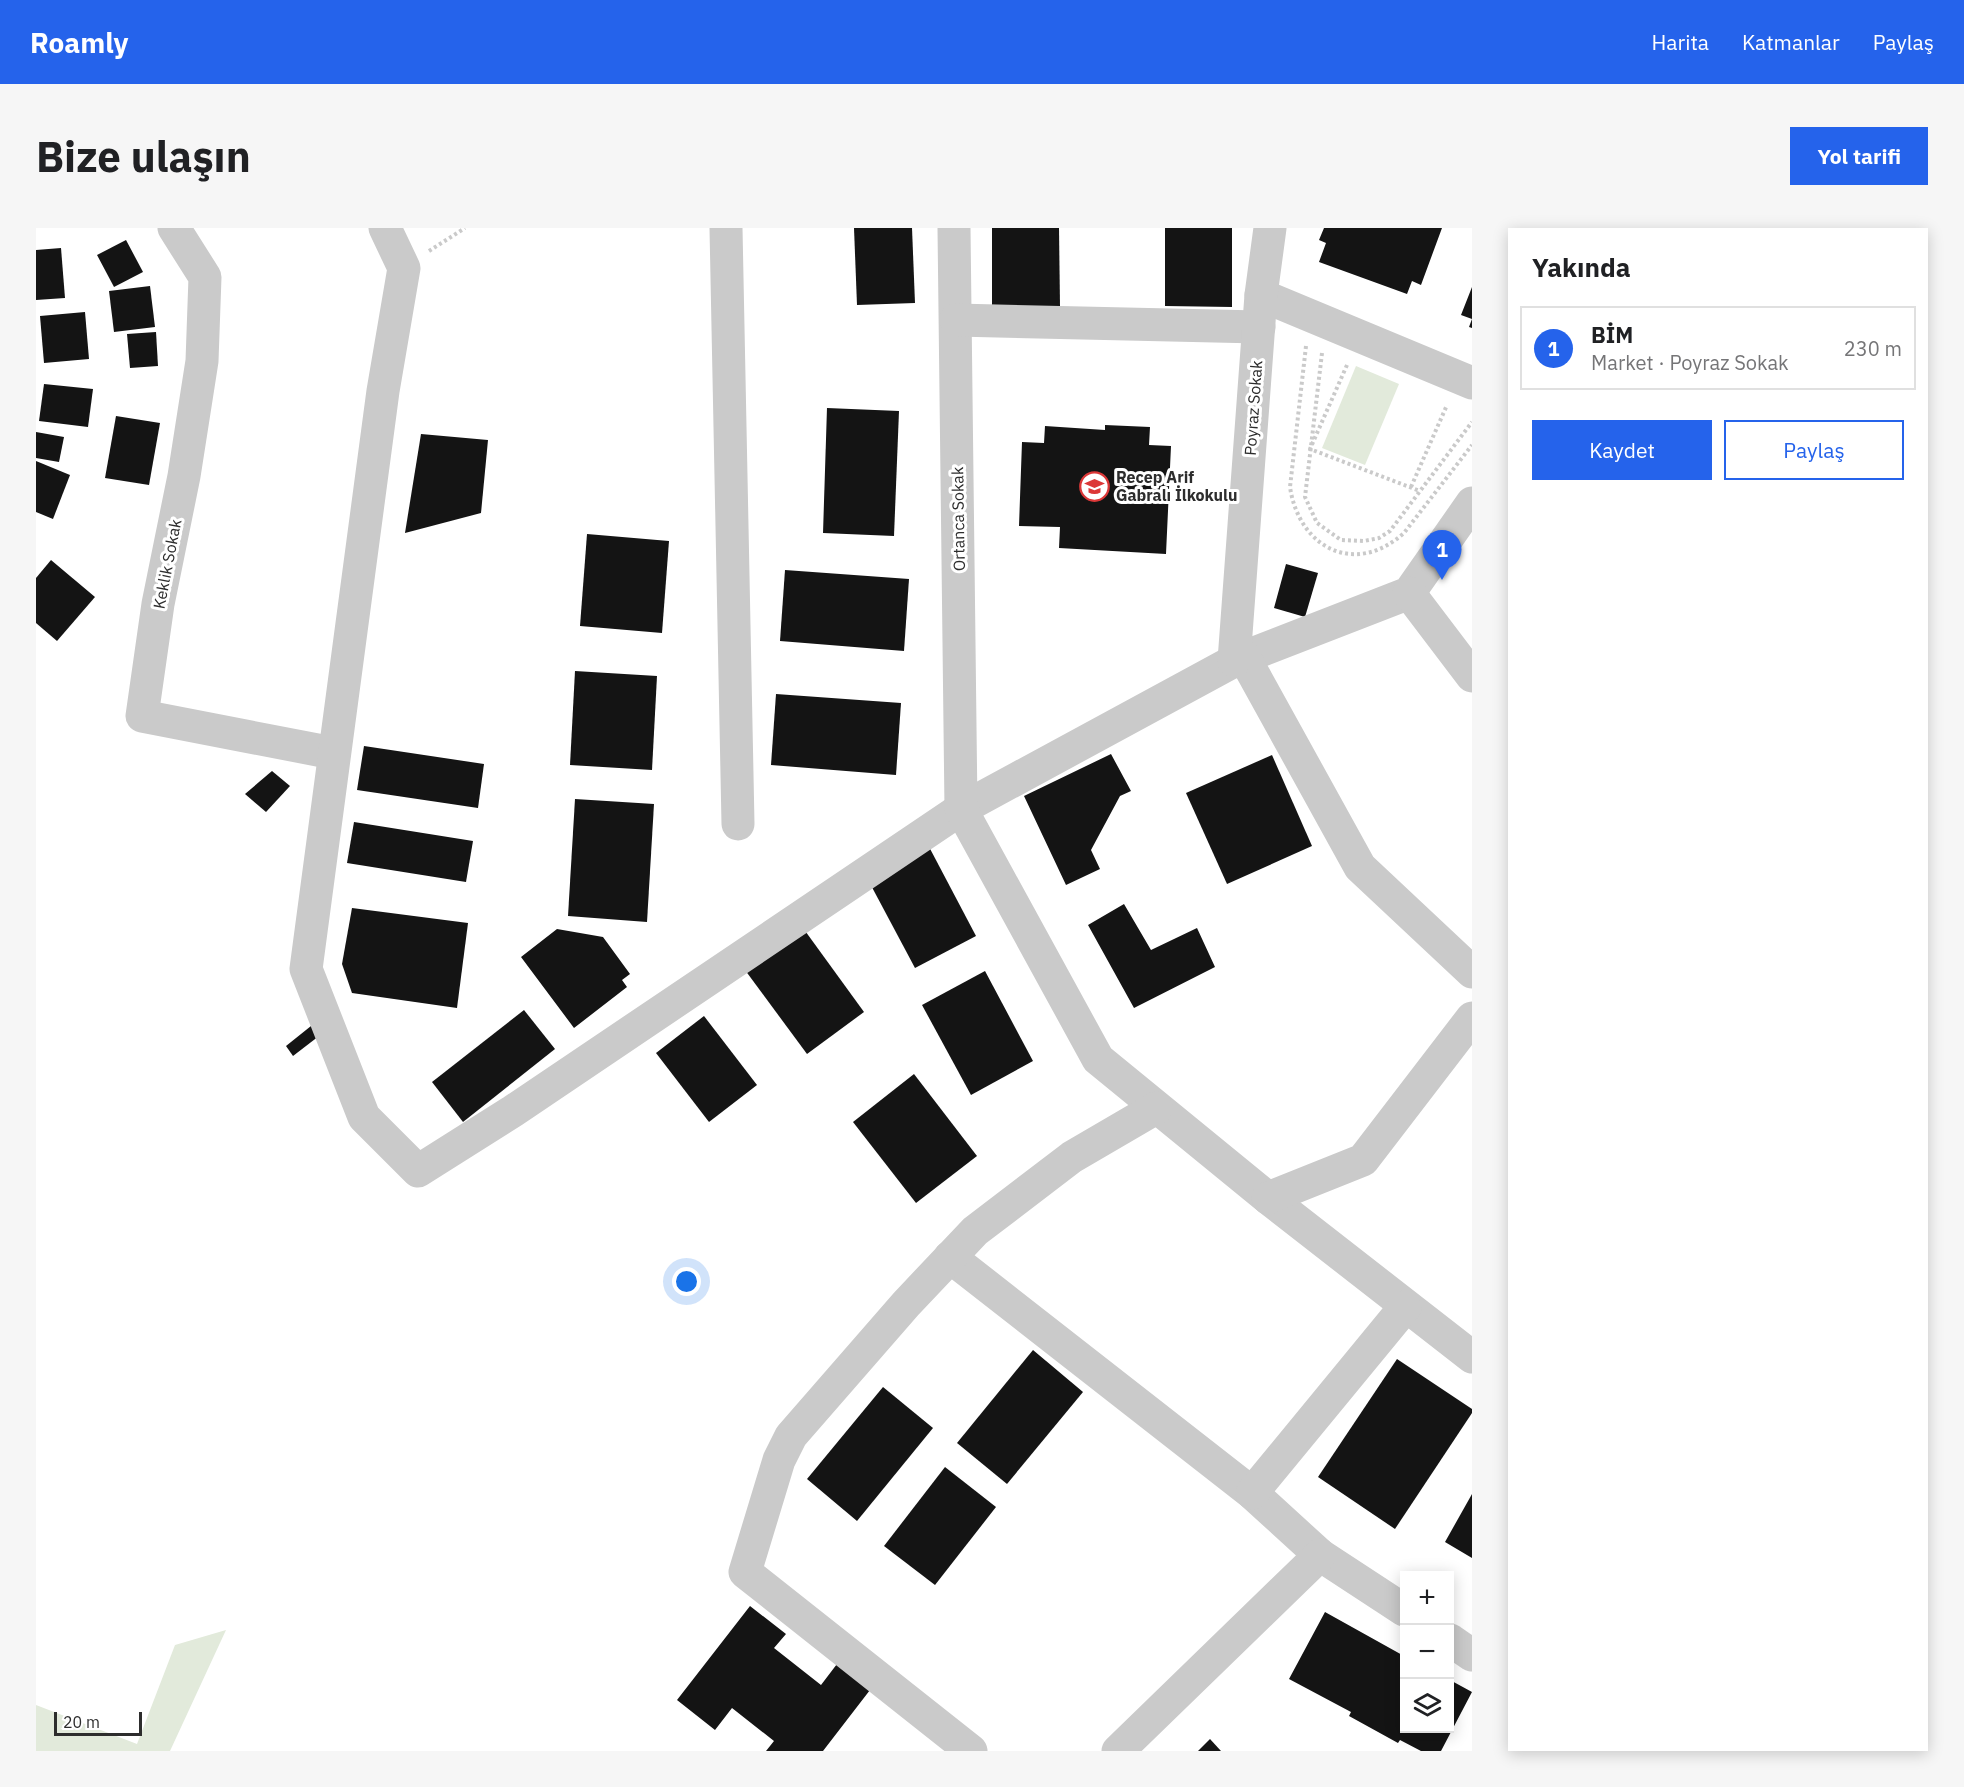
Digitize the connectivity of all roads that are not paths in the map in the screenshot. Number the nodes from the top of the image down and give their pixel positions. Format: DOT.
graph roads {
  1 [pos="174,228"];
  2 [pos="385,228"];
  3 [pos="726,228"];
  4 [pos="954,228"];
  5 [pos="1270,228"];
  6 [pos="1261,295"];
  7 [pos="956,320"];
  8 [pos="1259,327"];
  9 [pos="1461,391"];
  10 [pos="1472,502"];
  11 [pos="1409,593"];
  12 [pos="1239,659"];
  13 [pos="1472,676"];
  14 [pos="333,753"];
  15 [pos="961,809"];
  16 [pos="738,824"];
  17 [pos="1472,972"];
  18 [pos="1472,1018"];
  19 [pos="1156,1108"];
  20 [pos="1268,1198"];
  21 [pos="951,1257"];
  22 [pos="1405,1307"];
  23 [pos="1472,1357"];
  24 [pos="1252,1493"];
  25 [pos="1320,1555"];
  26 [pos="1400,1607"];
  27 [pos="1454,1643"];
  28 [pos="1472,1655"];
  29 [pos="971,1751"];
  30 [pos="1118,1751"];
  1 -- 14 [label="street, Keklik Sokak"];
  2 -- 14 [label="street"];
  3 -- 16 [label="street"];
  4 -- 7 [label="street, Ortanca Sokak"];
  5 -- 6 [label="street, Poyraz Sokak"];
  6 -- 8 [label="street, Poyraz Sokak"];
  6 -- 9 [label="street"];
  7 -- 8 [label="street"];
  7 -- 15 [label="street, Ortanca Sokak"];
  8 -- 12 [label="street, Poyraz Sokak"];
  10 -- 11 [label="street"];
  11 -- 12 [label="street"];
  11 -- 13 [label="street"];
  12 -- 15 [label="street"];
  12 -- 17 [label="street"];
  14 -- 15 [label="street"];
  15 -- 19 [label="street"];
  18 -- 20 [label="street"];
  19 -- 20 [label="street"];
  19 -- 21 [label="street"];
  20 -- 22 [label="street"];
  21 -- 24 [label="street"];
  21 -- 29 [label="street"];
  22 -- 23 [label="street"];
  22 -- 24 [label="street"];
  24 -- 25 [label="street"];
  25 -- 26 [label="street"];
  25 -- 30 [label="street"];
  27 -- 28 [label="street"];
}
